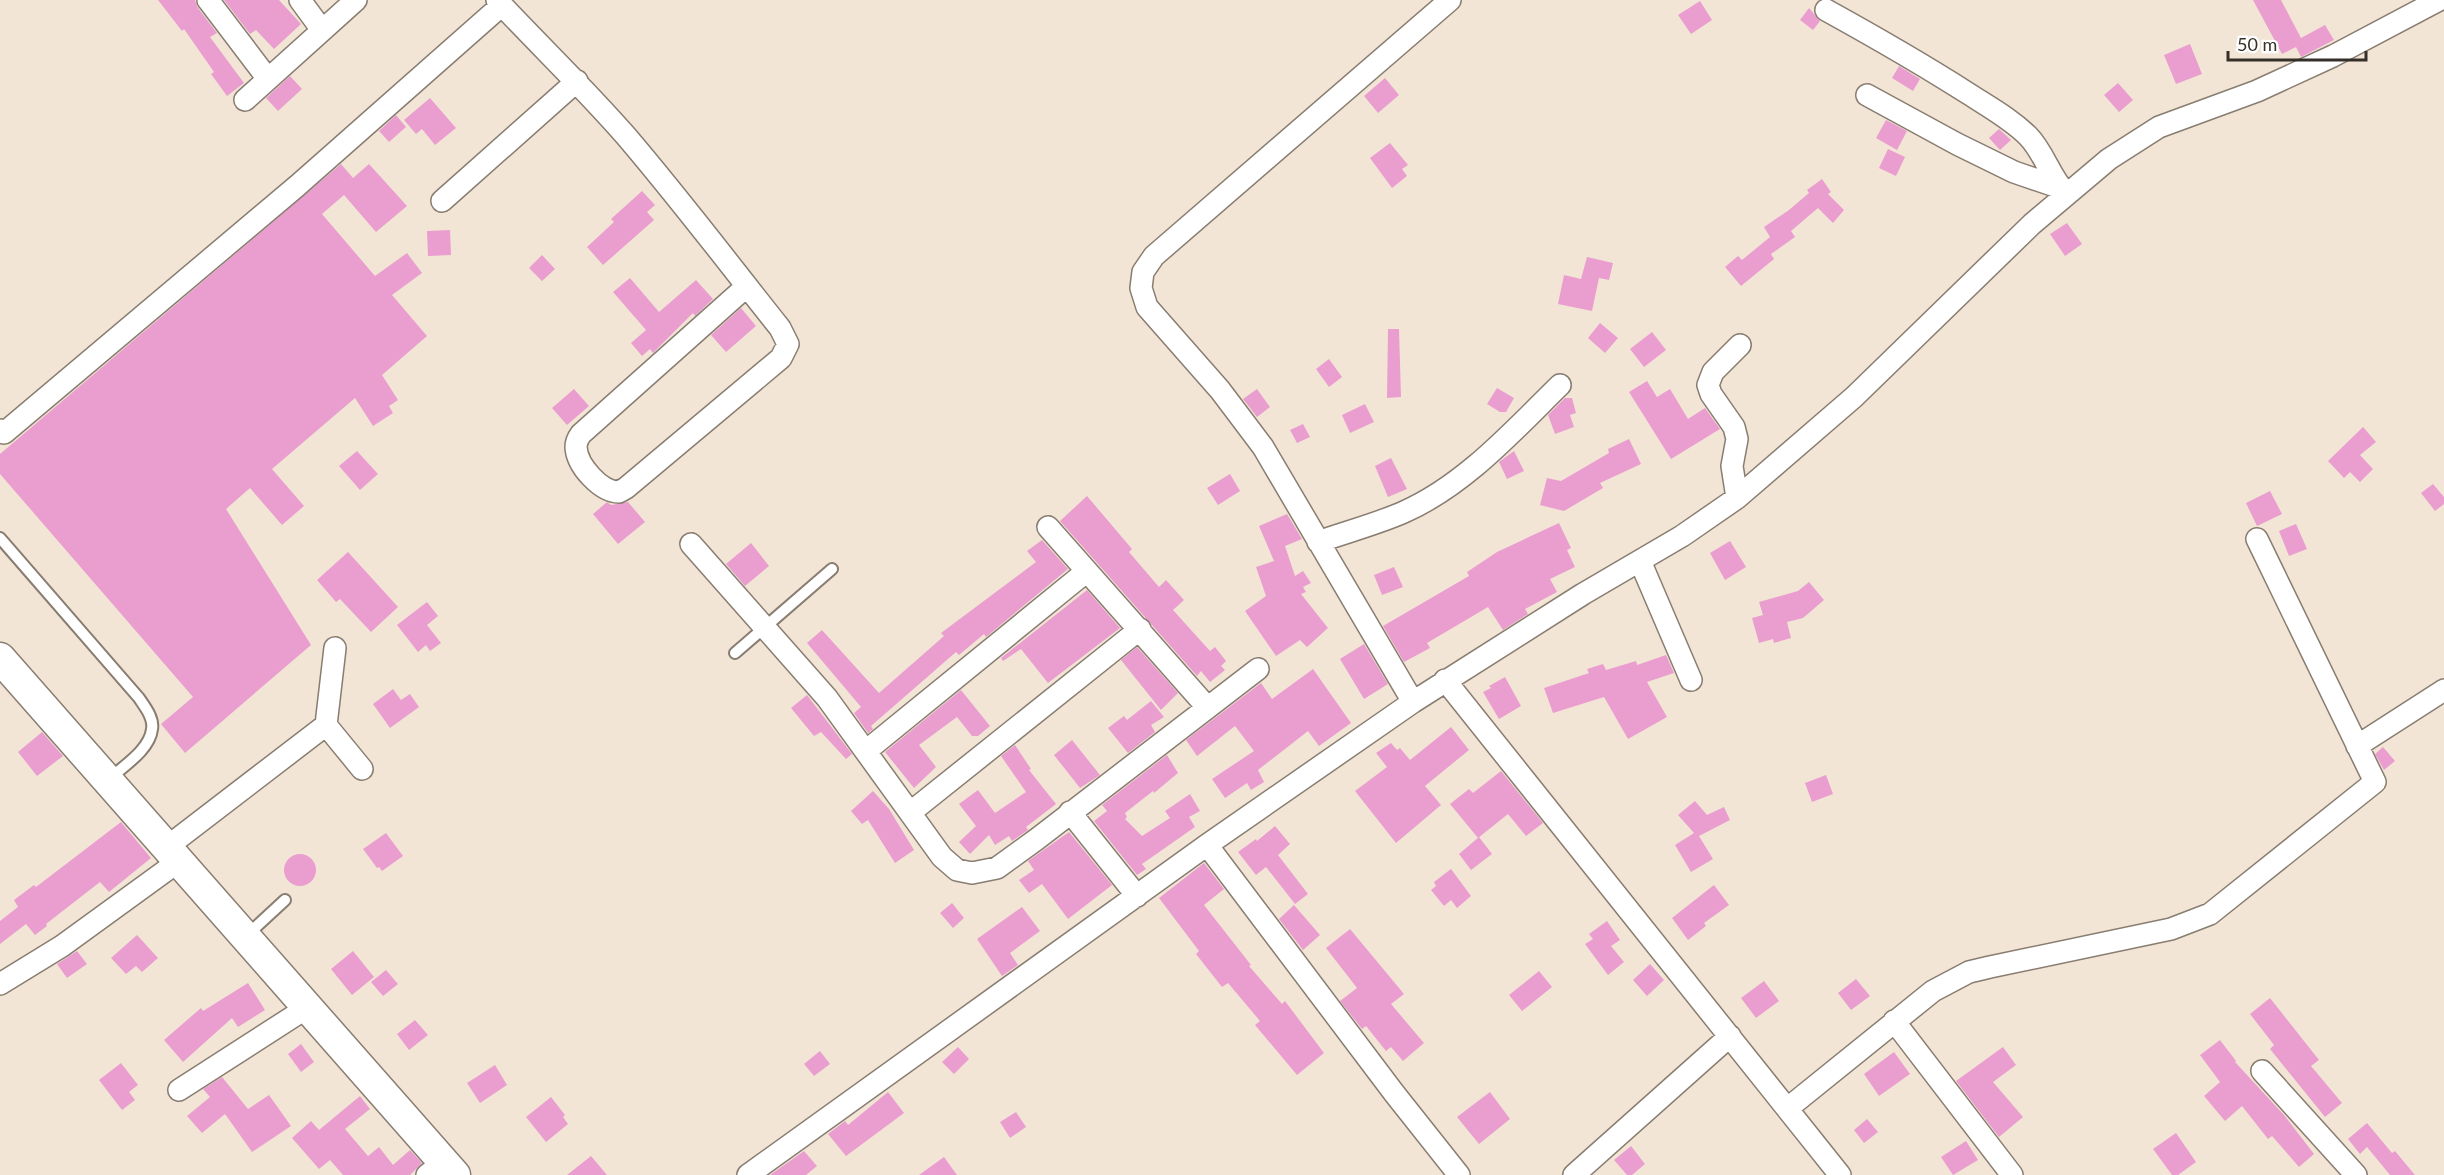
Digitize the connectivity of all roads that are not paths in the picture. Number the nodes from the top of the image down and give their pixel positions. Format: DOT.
graph roads {
  1 [pos="208,0"];
  2 [pos="300,0"];
  3 [pos="356,0"];
  4 [pos="1450,0"];
  5 [pos="2439,0"];
  6 [pos="500,2"];
  7 [pos="1826,10"];
  8 [pos="322,30"];
  9 [pos="268,79"];
  10 [pos="577,81"];
  11 [pos="1867,95"];
  12 [pos="245,100"];
  13 [pos="2064,191"];
  14 [pos="442,201"];
  15 [pos="747,286"];
  16 [pos="1740,345"];
  17 [pos="1560,385"];
  18 [pos="1,433"];
  19 [pos="1737,498"];
  20 [pos="1048,527"];
  21 [pos="0,538"];
  22 [pos="2257,539"];
  23 [pos="1318,542"];
  24 [pos="691,544"];
  25 [pos="1640,561"];
  26 [pos="832,569"];
  27 [pos="1087,571"];
  28 [pos="765,627"];
  29 [pos="1140,629"];
  30 [pos="335,648"];
  31 [pos="735,653"];
  32 [pos="0,658"];
  33 [pos="1258,669"];
  34 [pos="1445,680"];
  35 [pos="1692,680"];
  36 [pos="2444,690"];
  37 [pos="1413,702"];
  38 [pos="1207,707"];
  39 [pos="326,725"];
  40 [pos="2357,746"];
  41 [pos="866,752"];
  42 [pos="362,768"];
  43 [pos="108,780"];
  44 [pos="911,812"];
  45 [pos="1070,812"];
  46 [pos="1207,845"];
  47 [pos="173,854"];
  48 [pos="1137,896"];
  49 [pos="285,900"];
  50 [pos="246,936"];
  51 [pos="0,984"];
  52 [pos="308,1007"];
  53 [pos="1893,1021"];
  54 [pos="1730,1036"];
  55 [pos="2262,1071"];
  56 [pos="179,1090"];
  57 [pos="1788,1108"];
  58 [pos="442,1171"];
  59 [pos="748,1175"];
  60 [pos="1459,1175"];
  61 [pos="1574,1175"];
  62 [pos="1840,1175"];
  63 [pos="2012,1175"];
  64 [pos="2356,1175"];
  1 -- 9 [label="street"];
  2 -- 8 [label="street"];
  3 -- 8 [label="street"];
  4 -- 23 [label="street"];
  5 -- 13 [label="street"];
  6 -- 10 [label="street"];
  6 -- 18 [label="street"];
  7 -- 13 [label="street"];
  8 -- 9 [label="street"];
  9 -- 12 [label="street"];
  10 -- 14 [label="street"];
  10 -- 15 [label="street"];
  11 -- 13 [label="street"];
  13 -- 19 [label="street"];
  15 -- 15 [label="street"];
  16 -- 19 [label="street"];
  17 -- 23 [label="street"];
  19 -- 25 [label="street"];
  20 -- 27 [label="street"];
  21 -- 43 [label="lane"];
  22 -- 40 [label="street"];
  23 -- 37 [label="street"];
  24 -- 28 [label="street"];
  25 -- 34 [label="street"];
  25 -- 35 [label="street"];
  26 -- 28 [label="lane"];
  27 -- 29 [label="street"];
  27 -- 41 [label="street"];
  28 -- 31 [label="lane"];
  28 -- 41 [label="street"];
  29 -- 38 [label="street"];
  29 -- 44 [label="street"];
  30 -- 39 [label="street"];
  32 -- 43 [label="street"];
  33 -- 38 [label="street"];
  34 -- 37 [label="street"];
  34 -- 54 [label="street"];
  36 -- 40 [label="street"];
  37 -- 46 [label="street"];
  38 -- 45 [label="street"];
  39 -- 42 [label="street"];
  39 -- 47 [label="street"];
  40 -- 53 [label="street"];
  41 -- 44 [label="street"];
  43 -- 47 [label="street"];
  44 -- 45 [label="street"];
  45 -- 48 [label="street"];
  46 -- 48 [label="street"];
  46 -- 60 [label="street"];
  47 -- 50 [label="street"];
  47 -- 51 [label="street"];
  48 -- 59 [label="street"];
  49 -- 50 [label="lane"];
  50 -- 52 [label="street"];
  52 -- 56 [label="street"];
  52 -- 58 [label="street"];
  53 -- 57 [label="street"];
  53 -- 63 [label="street"];
  54 -- 57 [label="street"];
  54 -- 61 [label="street"];
  55 -- 64 [label="street"];
  57 -- 62 [label="street"];
}
